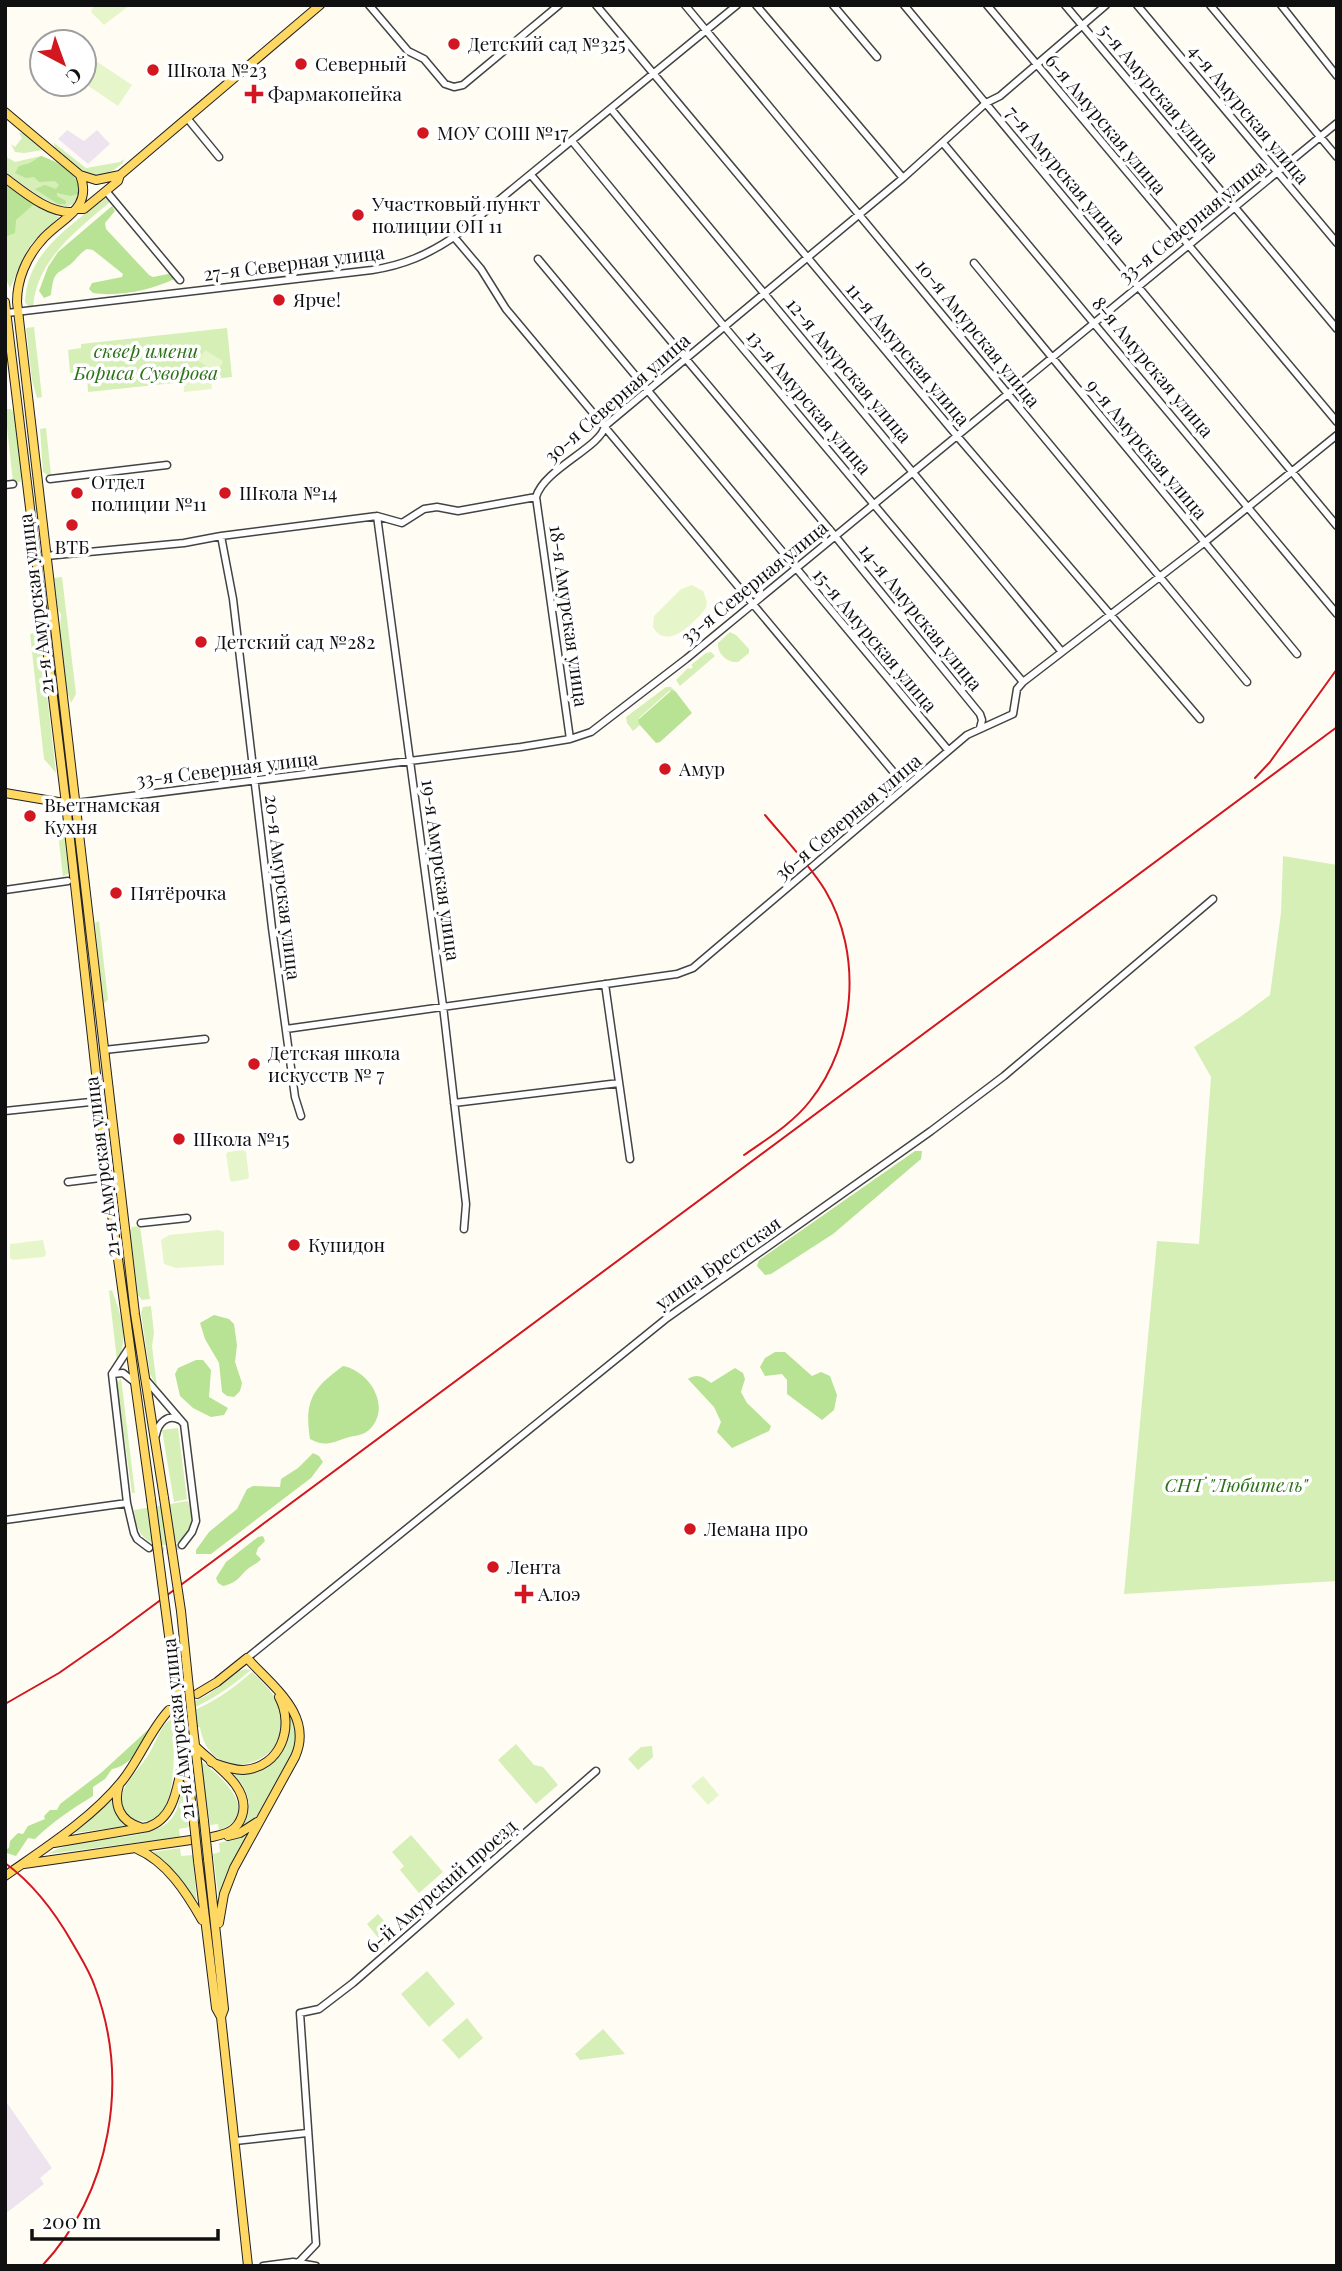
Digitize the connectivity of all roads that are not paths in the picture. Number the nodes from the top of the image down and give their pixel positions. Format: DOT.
graph roads {
  1 [pos="320,5"];
  2 [pos="369,5"];
  3 [pos="559,5"];
  4 [pos="596,5"];
  5 [pos="685,5"];
  6 [pos="737,5"];
  7 [pos="756,5"];
  8 [pos="833,5"];
  9 [pos="904,5"];
  10 [pos="987,5"];
  11 [pos="1065,5"];
  12 [pos="1106,5"];
  13 [pos="1137,5"];
  14 [pos="1210,5"];
  15 [pos="1281,5"];
  16 [pos="1082,26"];
  17 [pos="706,31"];
  18 [pos="877,57"];
  19 [pos="1037,64"];
  20 [pos="654,74"];
  21 [pos="1337,76"];
  22 [pos="986,103"];
  23 [pos="611,109"];
  24 [pos="5,112"];
  25 [pos="187,118"];
  26 [pos="1337,123"];
  27 [pos="1320,137"];
  28 [pos="572,141"];
  29 [pos="943,143"];
  30 [pos="219,157"];
  31 [pos="1337,158"];
  32 [pos="1277,172"];
  33 [pos="531,174"];
  34 [pos="120,175"];
  35 [pos="80,176"];
  36 [pos="5,178"];
  37 [pos="903,178"];
  38 [pos="106,191"];
  39 [pos="1234,207"];
  40 [pos="76,210"];
  41 [pos="858,216"];
  42 [pos="454,237"];
  43 [pos="1337,243"];
  44 [pos="1186,246"];
  45 [pos="808,258"];
  46 [pos="538,259"];
  47 [pos="974,263"];
  48 [pos="180,280"];
  49 [pos="1138,286"];
  50 [pos="765,294"];
  51 [pos="5,302"];
  52 [pos="19,312"];
  53 [pos="7,313"];
  54 [pos="1094,322"];
  55 [pos="724,327"];
  56 [pos="1337,329"];
  57 [pos="686,358"];
  58 [pos="1051,358"];
  59 [pos="647,390"];
  60 [pos="1007,394"];
  61 [pos="1337,422"];
  62 [pos="605,426"];
  63 [pos="1337,435"];
  64 [pos="957,436"];
  65 [pos="167,465"];
  66 [pos="1291,470"];
  67 [pos="913,472"];
  68 [pos="50,479"];
  69 [pos="536,496"];
  70 [pos="875,504"];
  71 [pos="1249,506"];
  72 [pos="377,516"];
  73 [pos="1337,526"];
  74 [pos="221,536"];
  75 [pos="835,536"];
  76 [pos="1205,542"];
  77 [pos="46,556"];
  78 [pos="795,569"];
  79 [pos="1161,577"];
  80 [pos="754,603"];
  81 [pos="1337,614"];
  82 [pos="1111,615"];
  83 [pos="1062,652"];
  84 [pos="1297,654"];
  85 [pos="1023,682"];
  86 [pos="1247,682"];
  87 [pos="1200,719"];
  88 [pos="980,727"];
  89 [pos="570,739"];
  90 [pos="948,750"];
  91 [pos="411,761"];
  92 [pos="255,781"];
  93 [pos="906,787"];
  94 [pos="5,793"];
  95 [pos="76,803"];
  96 [pos="66,804"];
  97 [pos="85,879"];
  98 [pos="71,881"];
  99 [pos="5,890"];
  100 [pos="1213,899"];
  101 [pos="605,984"];
  102 [pos="443,1006"];
  103 [pos="286,1029"];
  104 [pos="205,1039"];
  105 [pos="104,1050"];
  106 [pos="619,1083"];
  107 [pos="110,1100"];
  108 [pos="100,1101"];
  109 [pos="454,1103"];
  110 [pos="5,1111"];
  111 [pos="301,1116"];
  112 [pos="630,1158"];
  113 [pos="108,1177"];
  114 [pos="68,1182"];
  115 [pos="187,1218"];
  116 [pos="141,1223"];
  117 [pos="464,1229"];
  118 [pos="129,1348"];
  119 [pos="143,1371"];
  120 [pos="112,1374"];
  121 [pos="133,1381"];
  122 [pos="184,1424"];
  123 [pos="155,1441"];
  124 [pos="127,1503"];
  125 [pos="5,1520"];
  126 [pos="182,1545"];
  127 [pos="149,1548"];
  128 [pos="247,1658"];
  129 [pos="276,1691"];
  130 [pos="197,1694"];
  131 [pos="169,1710"];
  132 [pos="195,1746"];
  133 [pos="184,1757"];
  134 [pos="211,1762"];
  135 [pos="596,1771"];
  136 [pos="119,1785"];
  137 [pos="261,1818"];
  138 [pos="143,1827"];
  139 [pos="191,1840"];
  140 [pos="134,1847"];
  141 [pos="42,1849"];
  142 [pos="46,1860"];
  143 [pos="20,1865"];
  144 [pos="5,1876"];
  145 [pos="206,1926"];
  146 [pos="216,1927"];
  147 [pos="221,2017"];
  148 [pos="307,2133"];
  149 [pos="235,2141"];
  150 [pos="298,2263"];
  151 [pos="248,2266"];
  152 [pos="262,2266"];
  153 [pos="316,2266"];
  1 -- 25 [label="main road, 21-я Амурская улица"];
  2 -- 3 [label="street"];
  4 -- 20 [label="street, 11-я Амурская улица"];
  5 -- 17 [label="street, 10-я Амурская улица"];
  6 -- 17 [label="street, 27-я Северная улица"];
  7 -- 37 [label="street"];
  8 -- 18 [label="street"];
  9 -- 22 [label="street, 7-я Амурская улица"];
  10 -- 19 [label="street, 6-я Амурская улица"];
  11 -- 16 [label="street, 5-я Амурская улица"];
  12 -- 16 [label="street, 30-я Северная улица"];
  13 -- 32 [label="street, 4-я Амурская улица"];
  14 -- 27 [label="street"];
  15 -- 21 [label="street"];
  16 -- 19 [label="street, 30-я Северная улица"];
  16 -- 39 [label="street, 5-я Амурская улица"];
  17 -- 20 [label="street, 27-я Северная улица"];
  17 -- 41 [label="street, 10-я Амурская улица"];
  19 -- 22 [label="street, 30-я Северная улица"];
  19 -- 44 [label="street, 6-я Амурская улица"];
  20 -- 23 [label="street, 27-я Северная улица"];
  20 -- 45 [label="street, 11-я Амурская улица"];
  22 -- 29 [label="street, 30-я Северная улица"];
  22 -- 49 [label="street, 7-я Амурская улица"];
  23 -- 28 [label="street, 27-я Северная улица"];
  23 -- 50 [label="street, 12-я Амурская улица"];
  24 -- 35 [label="main road"];
  25 -- 30 [label="street"];
  25 -- 34 [label="main road, 21-я Амурская улица"];
  26 -- 27 [label="street, 33-я Северная улица"];
  27 -- 31 [label="street"];
  27 -- 32 [label="street, 33-я Северная улица"];
  28 -- 33 [label="street, 27-я Северная улица"];
  28 -- 55 [label="street, 13-я Амурская улица"];
  29 -- 37 [label="street, 30-я Северная улица"];
  29 -- 54 [label="street, 8-я Амурская улица"];
  32 -- 39 [label="street, 33-я Северная улица"];
  32 -- 43 [label="street, 4-я Амурская улица"];
  33 -- 42 [label="street, 27-я Северная улица"];
  33 -- 57 [label="street, 14-я Амурская улица"];
  34 -- 35 [label="main road"];
  34 -- 38 [label="main road, 21-я Амурская улица"];
  35 -- 40 [label="main road"];
  36 -- 40 [label="main road"];
  37 -- 41 [label="street, 30-я Северная улица"];
  38 -- 40 [label="main road, 21-я Амурская улица"];
  38 -- 48 [label="street"];
  39 -- 44 [label="street, 33-я Северная улица"];
  39 -- 56 [label="street, 5-я Амурская улица"];
  40 -- 52 [label="main road, 21-я Амурская улица"];
  41 -- 45 [label="street, 30-я Северная улица"];
  41 -- 60 [label="street, 10-я Амурская улица"];
  42 -- 52 [label="street, 27-я Северная улица"];
  42 -- 62 [label="street"];
  44 -- 49 [label="street, 33-я Северная улица"];
  44 -- 61 [label="street, 6-я Амурская улица"];
  45 -- 50 [label="street, 30-я Северная улица"];
  45 -- 64 [label="street, 11-я Амурская улица"];
  46 -- 59 [label="street, 15-я Амурская улица"];
  47 -- 58 [label="street, 9-я Амурская улица"];
  49 -- 54 [label="street, 33-я Северная улица"];
  49 -- 66 [label="street, 7-я Амурская улица"];
  50 -- 55 [label="street, 30-я Северная улица"];
  50 -- 67 [label="street, 12-я Амурская улица"];
  51 -- 53 [label="main road, 21-я Амурская улица"];
  52 -- 53 [label="street, 27-я Северная улица"];
  52 -- 77 [label="main road, 21-я Амурская улица"];
  53 -- 96 [label="main road, 21-я Амурская улица"];
  54 -- 58 [label="street, 33-я Северная улица"];
  54 -- 71 [label="street, 8-я Амурская улица"];
  55 -- 57 [label="street, 30-я Северная улица"];
  55 -- 70 [label="street, 13-я Амурская улица"];
  57 -- 59 [label="street, 30-я Северная улица"];
  57 -- 75 [label="street, 14-я Амурская улица"];
  58 -- 60 [label="street, 33-я Северная улица"];
  58 -- 76 [label="street, 9-я Амурская улица"];
  59 -- 62 [label="street, 30-я Северная улица"];
  59 -- 78 [label="street, 15-я Амурская улица"];
  60 -- 64 [label="street, 33-я Северная улица"];
  60 -- 79 [label="street, 10-я Амурская улица"];
  62 -- 69 [label="street, 30-я Северная улица"];
  62 -- 80 [label="street"];
  63 -- 66 [label="street"];
  64 -- 67 [label="street, 33-я Северная улица"];
  64 -- 82 [label="street, 11-я Амурская улица"];
  65 -- 68 [label="street"];
  66 -- 71 [label="street"];
  66 -- 73 [label="street, 7-я Амурская улица"];
  67 -- 70 [label="street, 33-я Северная улица"];
  67 -- 83 [label="street, 12-я Амурская улица"];
  69 -- 72 [label="street"];
  69 -- 89 [label="street, 18-я Амурская улица"];
  70 -- 75 [label="street, 33-я Северная улица"];
  70 -- 85 [label="street, 13-я Амурская улица"];
  71 -- 76 [label="street"];
  71 -- 81 [label="street, 8-я Амурская улица"];
  72 -- 74 [label="street"];
  72 -- 91 [label="street, 19-я Амурская улица"];
  74 -- 77 [label="street"];
  74 -- 92 [label="street, 20-я Амурская улица"];
  75 -- 78 [label="street, 33-я Северная улица"];
  75 -- 88 [label="street, 14-я Амурская улица"];
  76 -- 79 [label="street"];
  76 -- 84 [label="street, 9-я Амурская улица"];
  77 -- 95 [label="main road, 21-я Амурская улица"];
  78 -- 80 [label="street, 33-я Северная улица"];
  78 -- 90 [label="street, 15-я Амурская улица"];
  79 -- 82 [label="street"];
  79 -- 86 [label="street, 10-я Амурская улица"];
  80 -- 89 [label="street, 33-я Северная улица"];
  80 -- 93 [label="street"];
  82 -- 83 [label="street"];
  82 -- 87 [label="street, 11-я Амурская улица"];
  83 -- 85 [label="street"];
  85 -- 88 [label="street, 36-я Северная улица"];
  88 -- 90 [label="street, 36-я Северная улица"];
  89 -- 91 [label="street, 33-я Северная улица"];
  90 -- 93 [label="street, 36-я Северная улица"];
  91 -- 92 [label="street, 33-я Северная улица"];
  91 -- 102 [label="street, 19-я Амурская улица"];
  92 -- 95 [label="street, 33-я Северная улица"];
  92 -- 103 [label="street, 20-я Амурская улица"];
  93 -- 101 [label="street, 36-я Северная улица"];
  94 -- 96 [label="main road"];
  95 -- 96 [label="main road"];
  95 -- 97 [label="main road, 21-я Амурская улица"];
  96 -- 98 [label="main road, 21-я Амурская улица"];
  97 -- 98 [label="main road"];
  97 -- 105 [label="main road, 21-я Амурская улица"];
  98 -- 99 [label="street"];
  98 -- 108 [label="main road, 21-я Амурская улица"];
  100 -- 128 [label="street, улица Брестская"];
  101 -- 102 [label="street, 36-я Северная улица"];
  101 -- 106 [label="street"];
  102 -- 103 [label="street, 36-я Северная улица"];
  102 -- 109 [label="street, 19-я Амурская улица"];
  103 -- 111 [label="street, 20-я Амурская улица"];
  104 -- 105 [label="street"];
  105 -- 107 [label="main road, 21-я Амурская улица"];
  106 -- 109 [label="street"];
  106 -- 112 [label="street"];
  107 -- 108 [label="main road"];
  107 -- 119 [label="main road, 21-я Амурская улица"];
  108 -- 110 [label="street"];
  108 -- 113 [label="main road, 21-я Амурская улица"];
  109 -- 117 [label="street, 19-я Амурская улица"];
  113 -- 114 [label="street"];
  113 -- 118 [label="main road, 21-я Амурская улица"];
  115 -- 116 [label="street"];
  118 -- 120 [label="street"];
  118 -- 121 [label="main road, 21-я Амурская улица"];
  119 -- 122 [label="street"];
  119 -- 123 [label="main road, 21-я Амурская улица"];
  120 -- 121 [label="street"];
  120 -- 124 [label="street"];
  121 -- 133 [label="main road, 21-я Амурская улица, bridge"];
  122 -- 123 [label="street"];
  122 -- 126 [label="street"];
  123 -- 132 [label="main road, 21-я Амурская улица, bridge"];
  124 -- 125 [label="street"];
  124 -- 127 [label="street"];
  128 -- 129 [label="main road"];
  128 -- 130 [label="main road"];
  129 -- 134 [label="main road"];
  129 -- 137 [label="main road"];
  131 -- 136 [label="main road"];
  132 -- 134 [label="main road"];
  132 -- 146 [label="main road, 21-я Амурская улица, bridge"];
  133 -- 138 [label="main road"];
  133 -- 145 [label="main road, 21-я Амурская улица, bridge"];
  134 -- 137 [label="main road"];
  135 -- 148 [label="street, 6-й Амурский проезд"];
  136 -- 138 [label="main road"];
  136 -- 141 [label="main road"];
  137 -- 146 [label="main road"];
  138 -- 141 [label="main road"];
  139 -- 140 [label="main road"];
  140 -- 142 [label="main road"];
  140 -- 145 [label="main road"];
  141 -- 142 [label="main road"];
  141 -- 143 [label="main road"];
  142 -- 143 [label="main road"];
  143 -- 144 [label="main road"];
  145 -- 147 [label="main road, 21-я Амурская улица"];
  146 -- 147 [label="main road, 21-я Амурская улица"];
  147 -- 149 [label="main road, 21-я Амурская улица"];
  148 -- 149 [label="street"];
  148 -- 150 [label="street"];
  149 -- 151 [label="main road, 21-я Амурская улица"];
  150 -- 152 [label="street"];
  150 -- 153 [label="street"];
}
